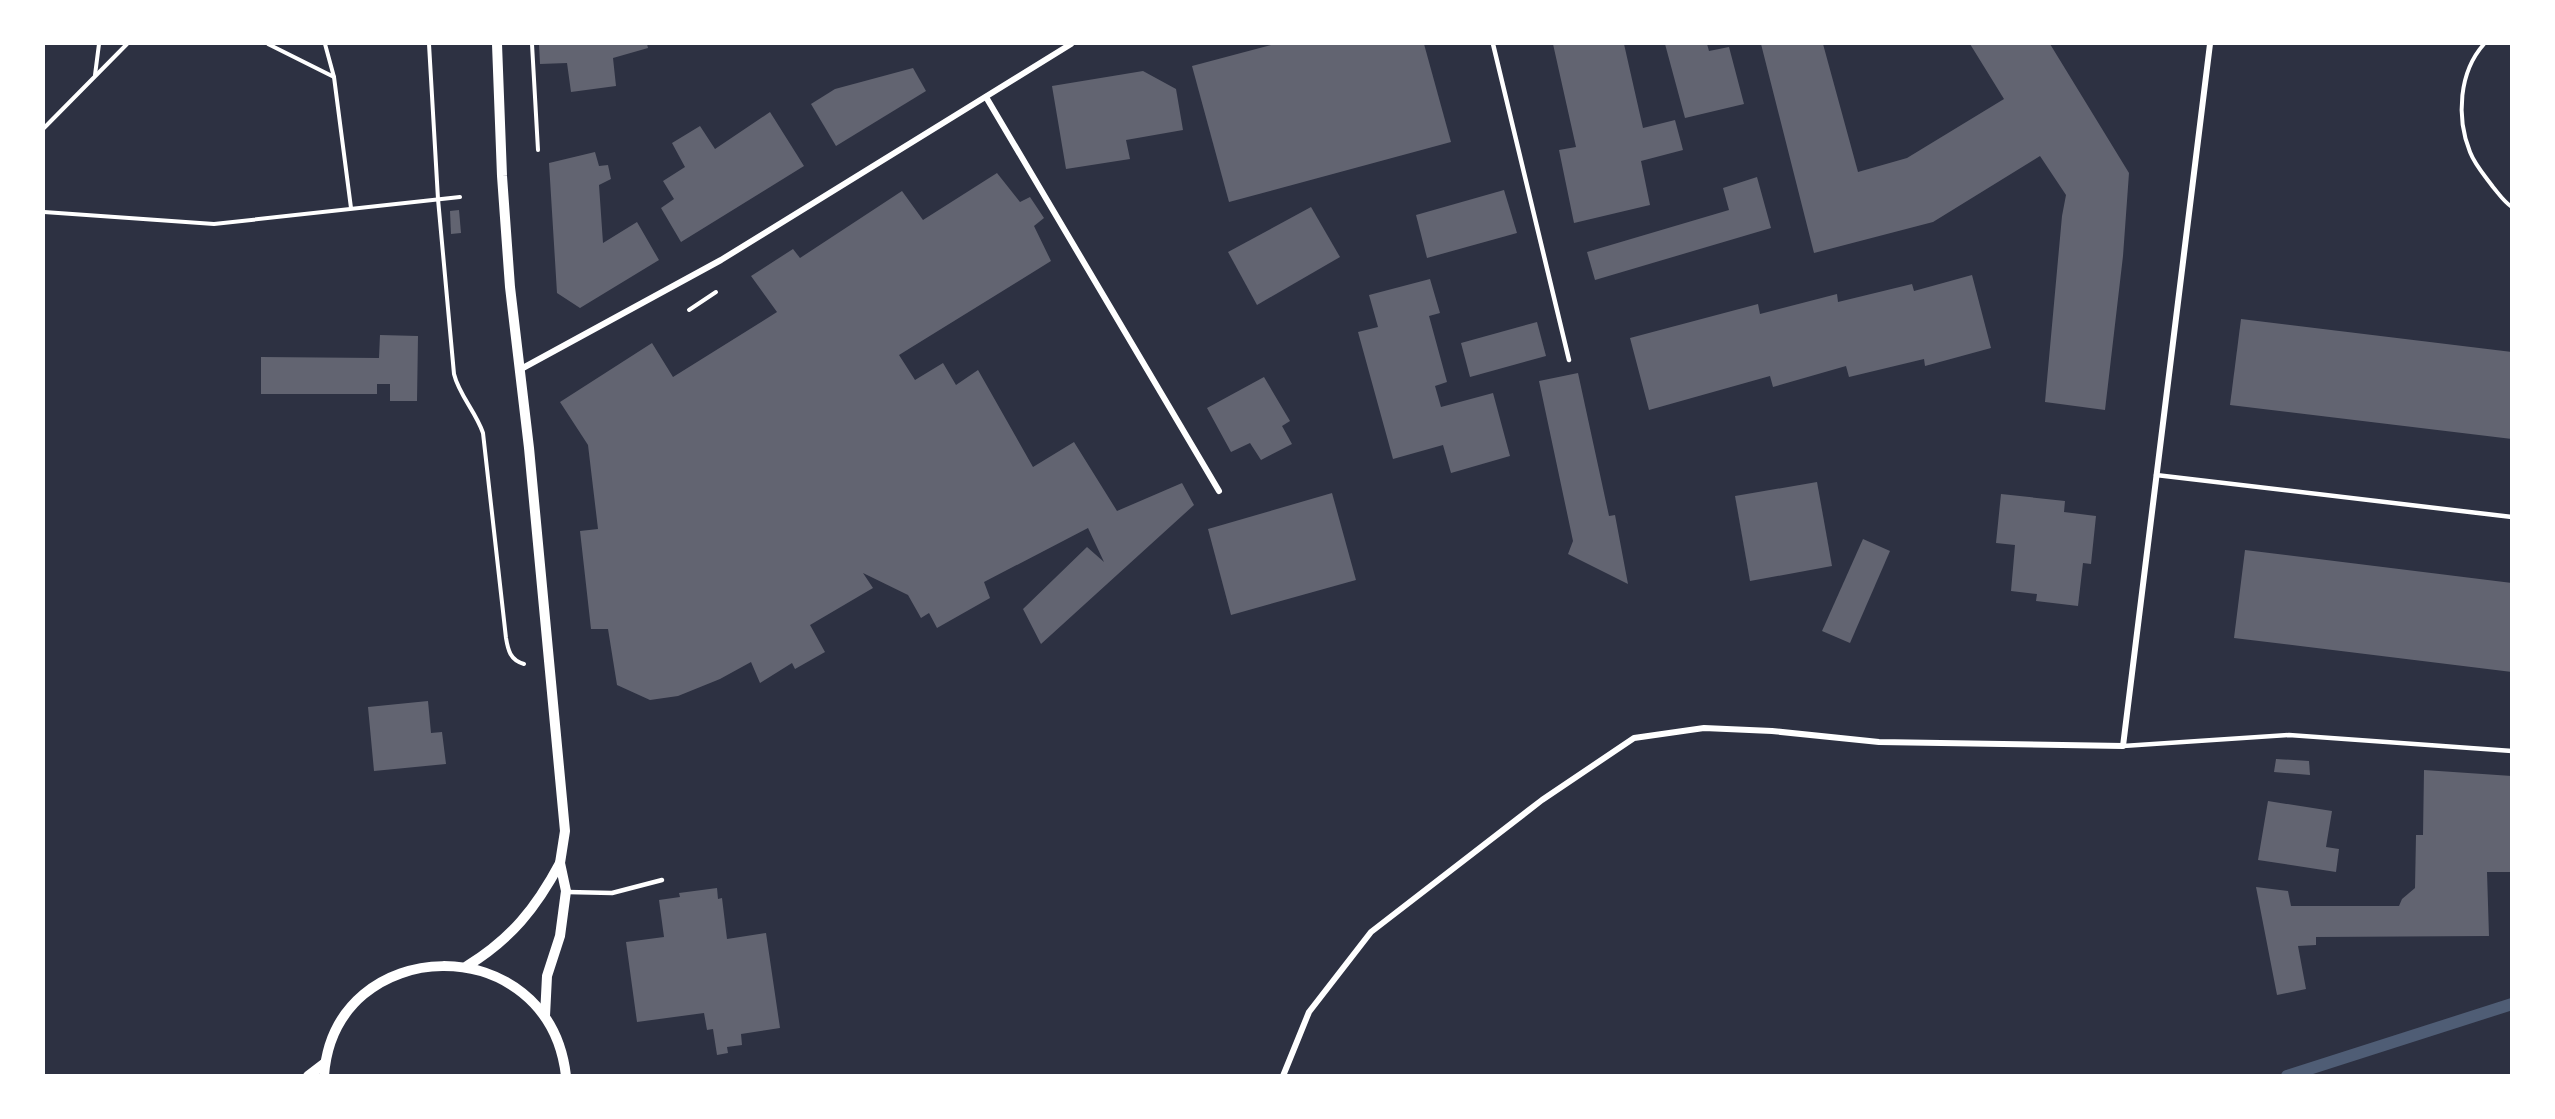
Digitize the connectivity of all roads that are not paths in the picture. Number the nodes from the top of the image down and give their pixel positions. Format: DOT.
graph roads {
  1 [pos="497,44"];
  2 [pos="1071,44"];
  3 [pos="1493,44"];
  4 [pos="2210,44"];
  5 [pos="986,97"];
  6 [pos="1569,360"];
  7 [pos="520,369"];
  8 [pos="2156,475"];
  9 [pos="1219,491"];
  10 [pos="2511,517"];
  11 [pos="2123,746"];
  12 [pos="2511,751"];
  13 [pos="560,863"];
  14 [pos="662,880"];
  15 [pos="566,891"];
  16 [pos="467,966"];
  17 [pos="545,1016"];
  18 [pos="325,1063"];
  19 [pos="308,1076"];
  20 [pos="324,1076"];
  21 [pos="566,1076"];
  22 [pos="1283,1076"];
  1 -- 7 [label="street"];
  2 -- 5 [label="street"];
  3 -- 6 [label="lane"];
  4 -- 8 [label="street"];
  5 -- 7 [label="street"];
  5 -- 9 [label="street"];
  7 -- 13 [label="street"];
  8 -- 10 [label="lane"];
  8 -- 11 [label="street"];
  11 -- 12 [label="lane"];
  11 -- 22 [label="street"];
  13 -- 15 [label="street"];
  13 -- 16 [label="street"];
  14 -- 15 [label="lane"];
  15 -- 17 [label="street"];
  16 -- 17 [label="street"];
  16 -- 18 [label="street"];
  17 -- 21 [label="street"];
  18 -- 19 [label="street"];
  18 -- 20 [label="street"];
}
